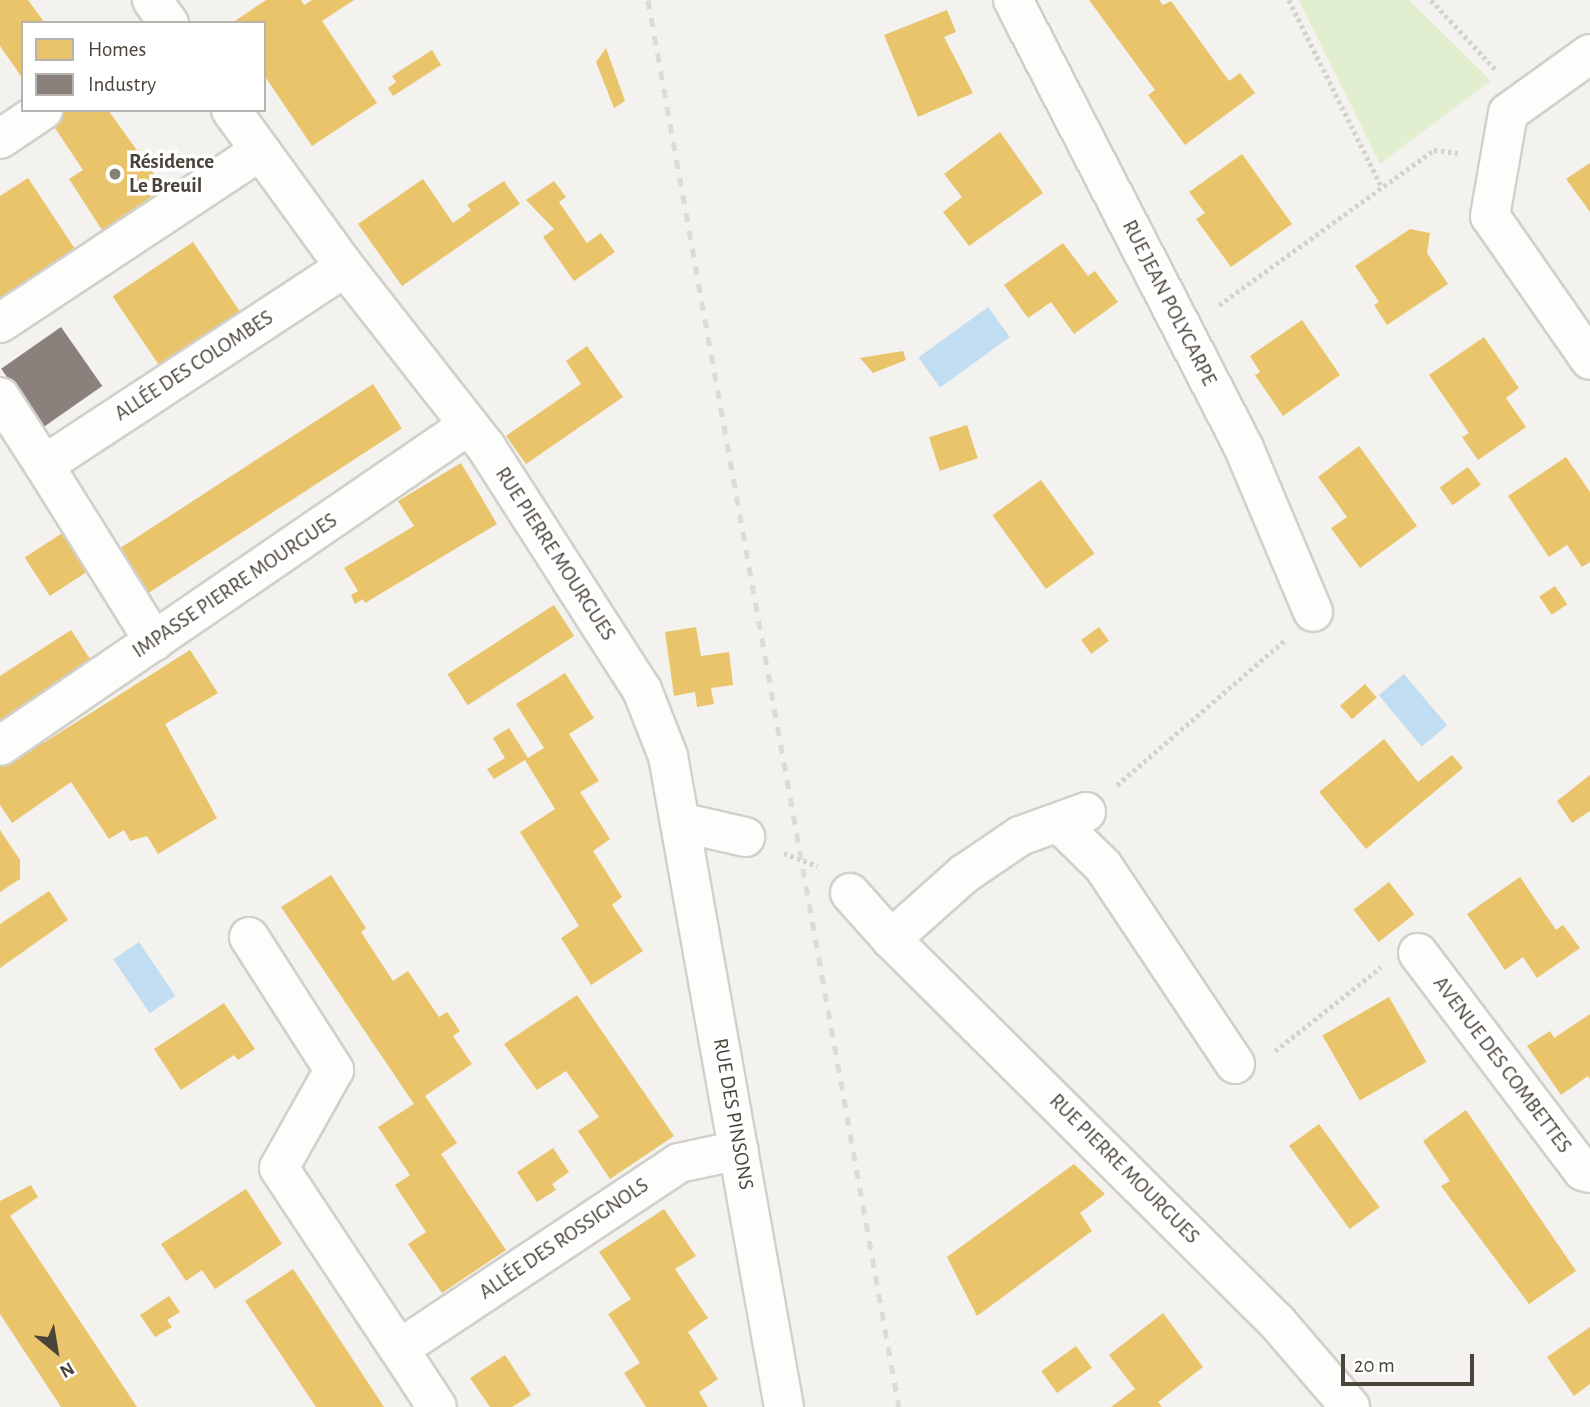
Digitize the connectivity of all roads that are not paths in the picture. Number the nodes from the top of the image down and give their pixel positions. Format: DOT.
graph roads {
  1 [pos="152,0"];
  2 [pos="1013,0"];
  3 [pos="168,21"];
  4 [pos="1590,54"];
  5 [pos="40,112"];
  6 [pos="232,112"];
  7 [pos="0,139"];
  8 [pos="260,151"];
  9 [pos="345,267"];
  10 [pos="0,323"];
  11 [pos="1590,360"];
  12 [pos="0,397"];
  13 [pos="469,425"];
  14 [pos="44,465"];
  15 [pos="1313,612"];
  16 [pos="154,641"];
  17 [pos="0,746"];
  18 [pos="680,822"];
  19 [pos="745,837"];
  20 [pos="850,893"];
  21 [pos="249,937"];
  22 [pos="891,939"];
  23 [pos="1418,953"];
  24 [pos="1235,1064"];
  25 [pos="739,1150"];
  26 [pos="1590,1173"];
  27 [pos="399,1349"];
  28 [pos="437,1407"];
  29 [pos="784,1407"];
  30 [pos="1350,1407"];
  1 -- 3 [label="street"];
  2 -- 15 [label="street, RUE JEAN POLYCARPE"];
  4 -- 11 [label="street"];
  5 -- 7 [label="street"];
  6 -- 8 [label="street, RUE PIERRE MOURGUES"];
  8 -- 9 [label="street, RUE PIERRE MOURGUES"];
  8 -- 10 [label="street"];
  9 -- 13 [label="street, RUE PIERRE MOURGUES"];
  9 -- 14 [label="street, ALLÉE DES COLOMBES"];
  12 -- 14 [label="street"];
  13 -- 16 [label="street, IMPASSE PIERRE MOURGUES"];
  13 -- 18 [label="street, RUE PIERRE MOURGUES"];
  14 -- 16 [label="street"];
  16 -- 17 [label="street, IMPASSE PIERRE MOURGUES"];
  18 -- 19 [label="street"];
  18 -- 25 [label="street, RUE DES PINSONS"];
  20 -- 22 [label="street, RUE PIERRE MOURGUES"];
  21 -- 27 [label="street"];
  22 -- 24 [label="street"];
  22 -- 30 [label="street, RUE PIERRE MOURGUES"];
  23 -- 26 [label="street, AVENUE DES COMBETTES"];
  25 -- 27 [label="street, ALLÉE DES ROSSIGNOLS"];
  25 -- 29 [label="street, RUE DES PINSONS"];
  27 -- 28 [label="street"];
}
